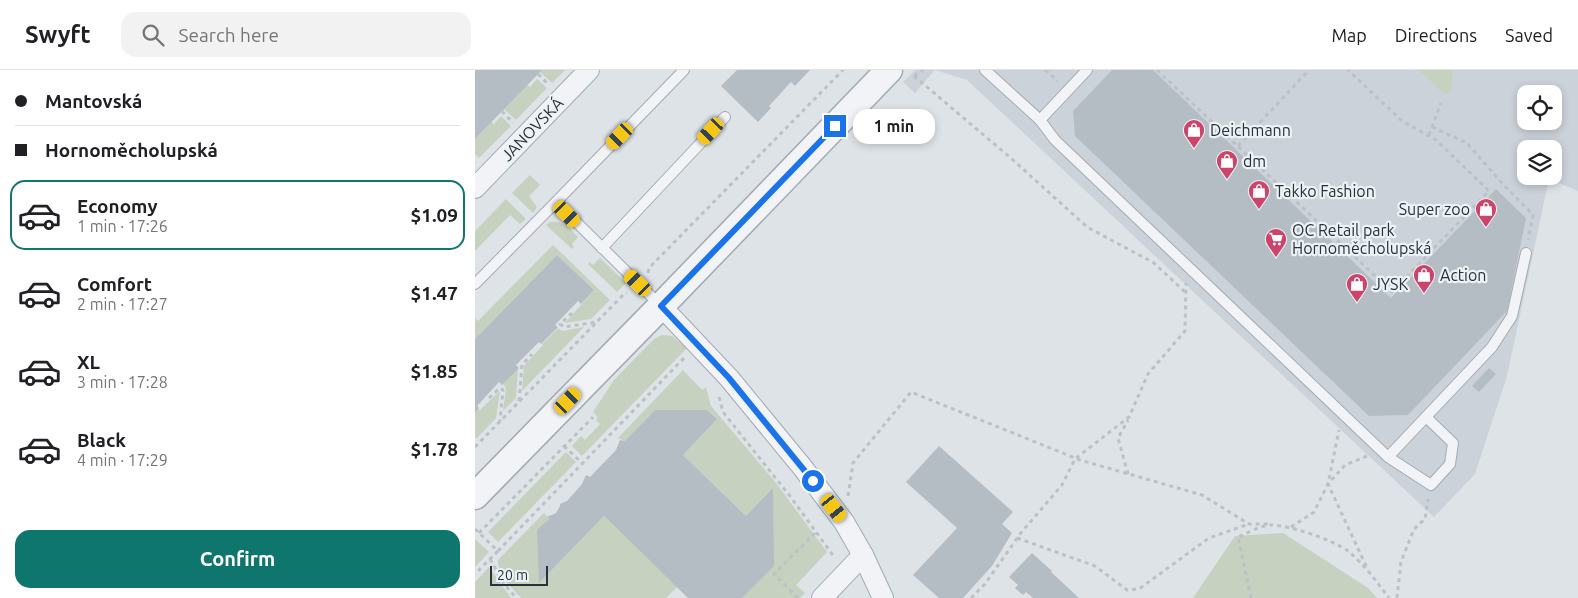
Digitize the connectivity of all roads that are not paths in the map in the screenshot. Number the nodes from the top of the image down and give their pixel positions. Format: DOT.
graph roads {
  1 [pos="589,70"];
  2 [pos="683,70"];
  3 [pos="985,70"];
  4 [pos="1087,70"];
  5 [pos="902,73"];
  6 [pos="725,117"];
  7 [pos="1040,120"];
  8 [pos="475,188"];
  9 [pos="556,202"];
  10 [pos="602,248"];
  11 [pos="1526,253"];
  12 [pos="475,284"];
  13 [pos="661,306"];
  14 [pos="1426,417"];
  15 [pos="1385,454"];
  16 [pos="475,496"];
  17 [pos="863,555"];
  18 [pos="822,598"];
  19 [pos="883,598"];
  1 -- 8 [label="street, JANOVSKÁ"];
  2 -- 9 [label="lane"];
  3 -- 7 [label="lane"];
  4 -- 7 [label="lane"];
  5 -- 13 [label="street"];
  6 -- 10 [label="lane"];
  7 -- 15 [label="lane"];
  9 -- 10 [label="lane"];
  9 -- 12 [label="lane"];
  10 -- 13 [label="lane"];
  11 -- 14 [label="lane"];
  13 -- 16 [label="street"];
  13 -- 17 [label="street"];
  14 -- 15 [label="lane"];
  14 -- 15 [label="lane"];
  17 -- 18 [label="street"];
  17 -- 19 [label="street"];
}
